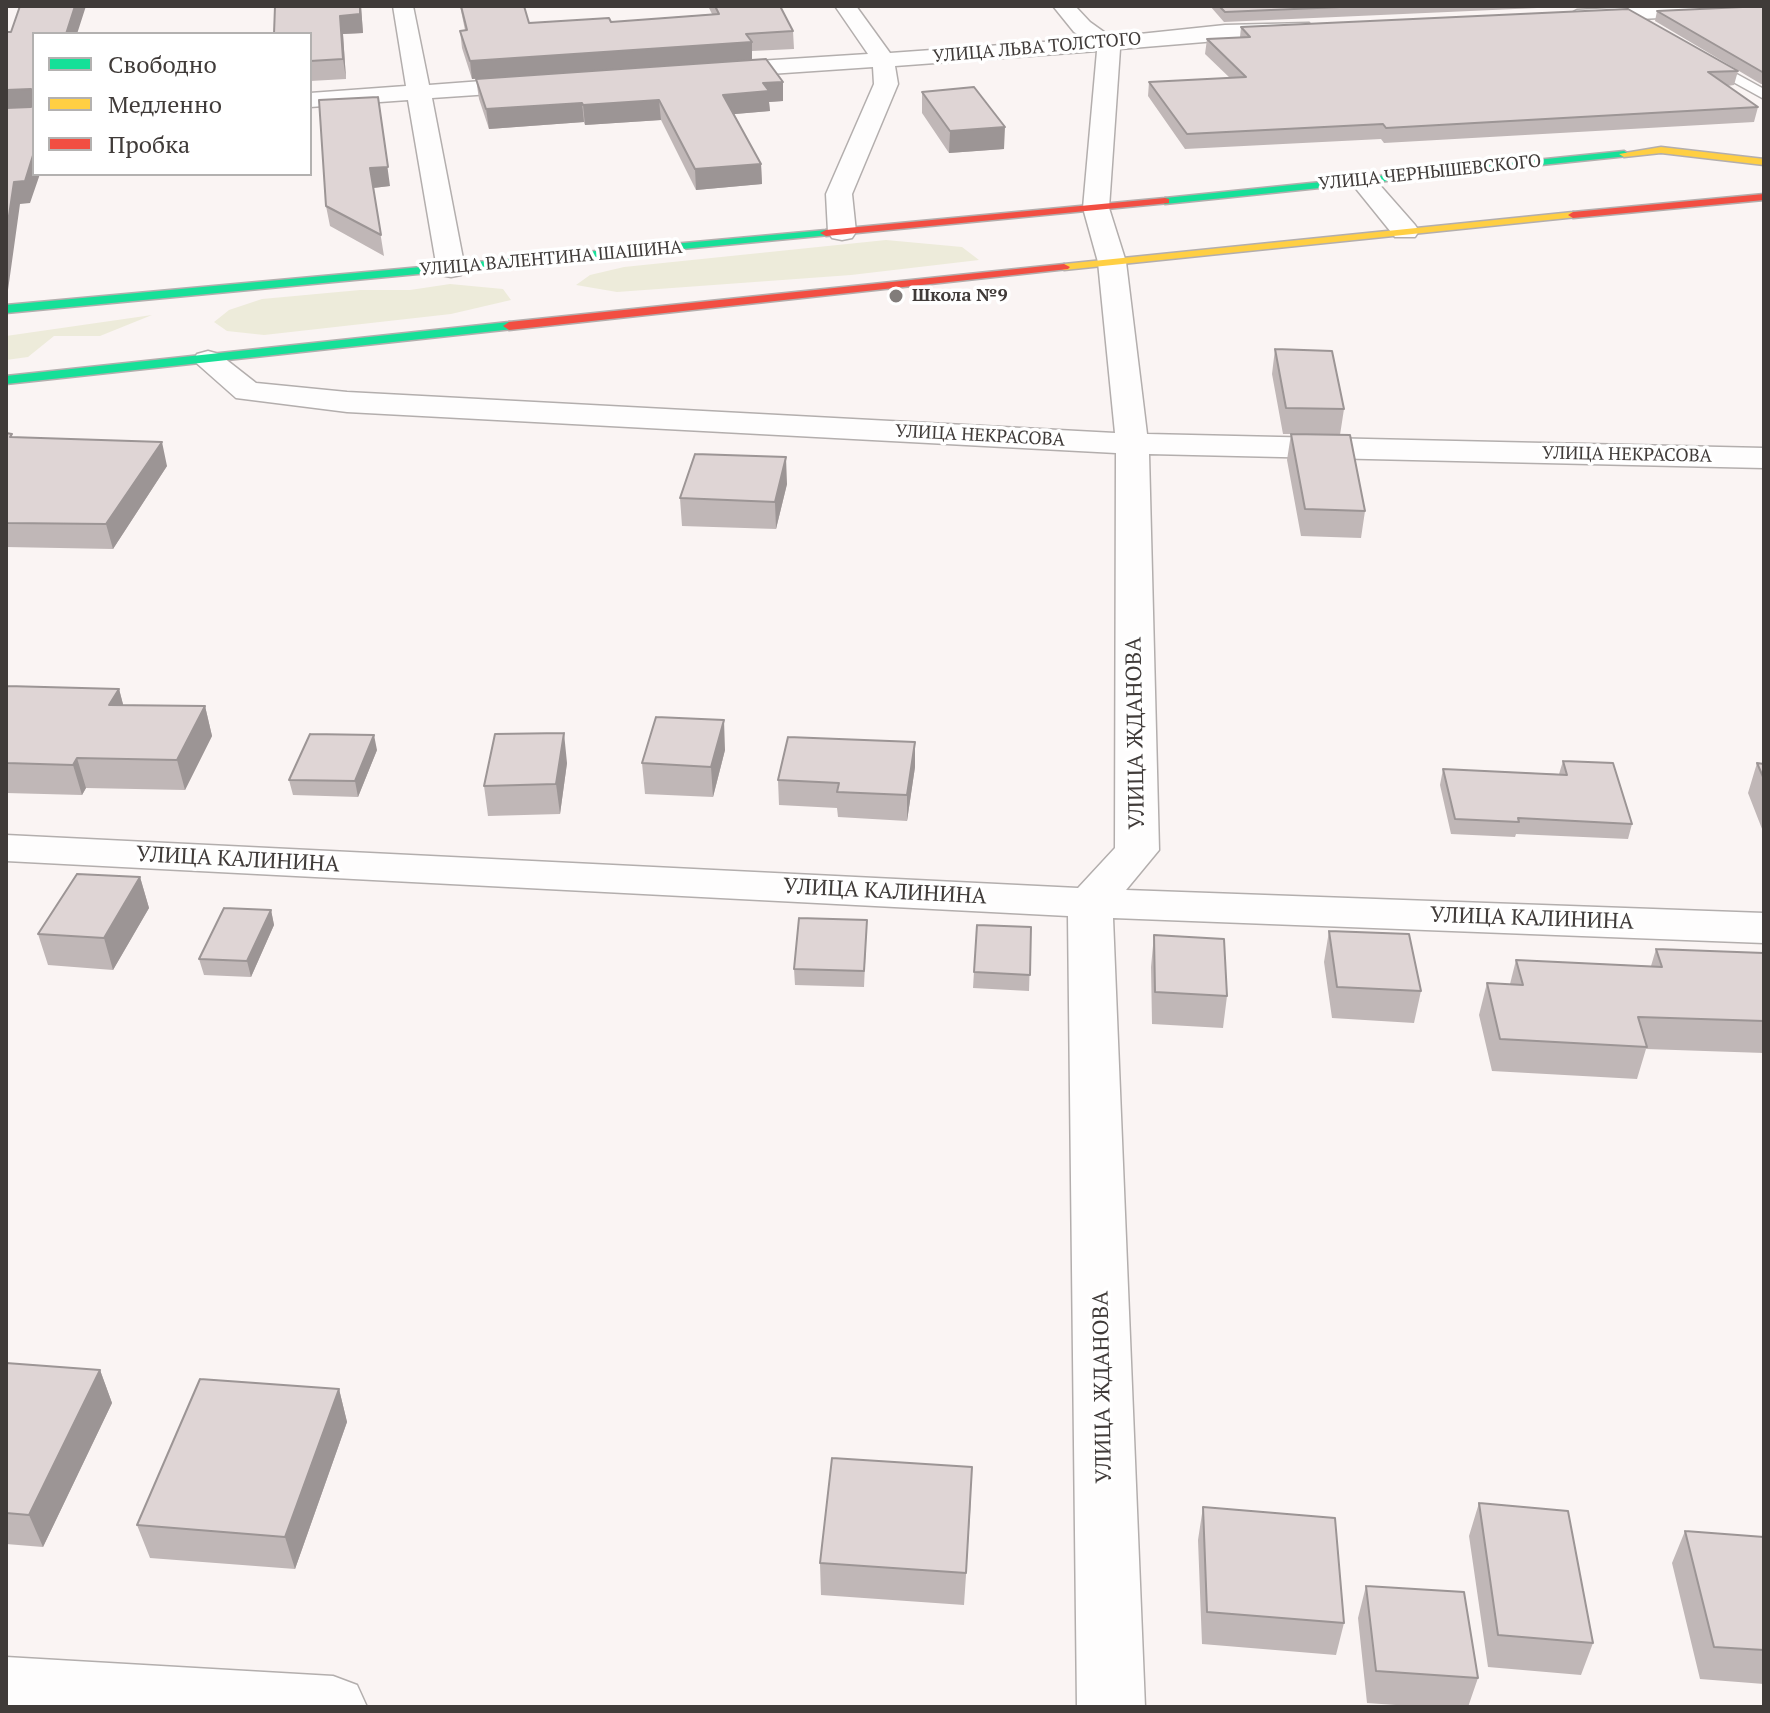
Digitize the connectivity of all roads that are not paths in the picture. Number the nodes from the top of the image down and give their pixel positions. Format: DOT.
graph roads {
  1 [pos="403,6"];
  2 [pos="845,6"];
  3 [pos="1063,6"];
  4 [pos="1764,7"];
  5 [pos="1625,13"];
  6 [pos="1549,17"];
  7 [pos="1320,28"];
  8 [pos="1650,28"];
  9 [pos="1109,45"];
  10 [pos="1688,50"];
  11 [pos="883,59"];
  12 [pos="682,73"];
  13 [pos="557,82"];
  14 [pos="418,92"];
  15 [pos="1764,95"];
  16 [pos="312,100"];
  17 [pos="1764,162"];
  18 [pos="1362,180"];
  19 [pos="1764,197"];
  20 [pos="1096,208"];
  21 [pos="1405,231"];
  22 [pos="842,232"];
  23 [pos="1112,262"];
  24 [pos="451,269"];
  25 [pos="6,309"];
  26 [pos="208,360"];
  27 [pos="6,380"];
  28 [pos="1132,444"];
  29 [pos="1764,458"];
  30 [pos="6,848"];
  31 [pos="1090,903"];
  32 [pos="1764,928"];
  33 [pos="6,1688"];
  34 [pos="333,1707"];
  35 [pos="1111,1707"];
  1 -- 14 [label="street"];
  2 -- 11 [label="street"];
  3 -- 9 [label="street"];
  4 -- 5 [label="street"];
  5 -- 6 [label="street"];
  5 -- 8 [label="lane"];
  7 -- 9 [label="street, УЛИЦА ЛЬВА ТОЛСТОГО"];
  9 -- 11 [label="street, УЛИЦА ЛЬВА ТОЛСТОГО"];
  9 -- 20 [label="street, УЛИЦА ЖДАНОВА"];
  10 -- 15 [label="lane"];
  11 -- 12 [label="street, УЛИЦА ЛЬВА ТОЛСТОГО"];
  11 -- 22 [label="street"];
  13 -- 14 [label="street"];
  14 -- 16 [label="street"];
  14 -- 24 [label="street"];
  17 -- 18 [label="street, УЛИЦА ЧЕРНЫШЕВСКОГО"];
  18 -- 20 [label="street, УЛИЦА ЧЕРНЫШЕВСКОГО"];
  18 -- 21 [label="street"];
  19 -- 21 [label="street"];
  20 -- 22 [label="street, УЛИЦА ВАЛЕНТИНА ШАШИНА"];
  20 -- 23 [label="street, УЛИЦА ЖДАНОВА"];
  21 -- 23 [label="street"];
  22 -- 24 [label="street, УЛИЦА ВАЛЕНТИНА ШАШИНА"];
  23 -- 26 [label="street"];
  23 -- 28 [label="street, УЛИЦА ЖДАНОВА"];
  24 -- 25 [label="street, УЛИЦА ВАЛЕНТИНА ШАШИНА"];
  26 -- 27 [label="street"];
  26 -- 28 [label="street, УЛИЦА НЕКРАСОВА"];
  28 -- 29 [label="street, УЛИЦА НЕКРАСОВА"];
  28 -- 31 [label="street, УЛИЦА ЖДАНОВА"];
  30 -- 31 [label="street, УЛИЦА КАЛИНИНА"];
  31 -- 32 [label="street, УЛИЦА КАЛИНИНА"];
  31 -- 35 [label="street, УЛИЦА ЖДАНОВА"];
  33 -- 34 [label="street"];
}
